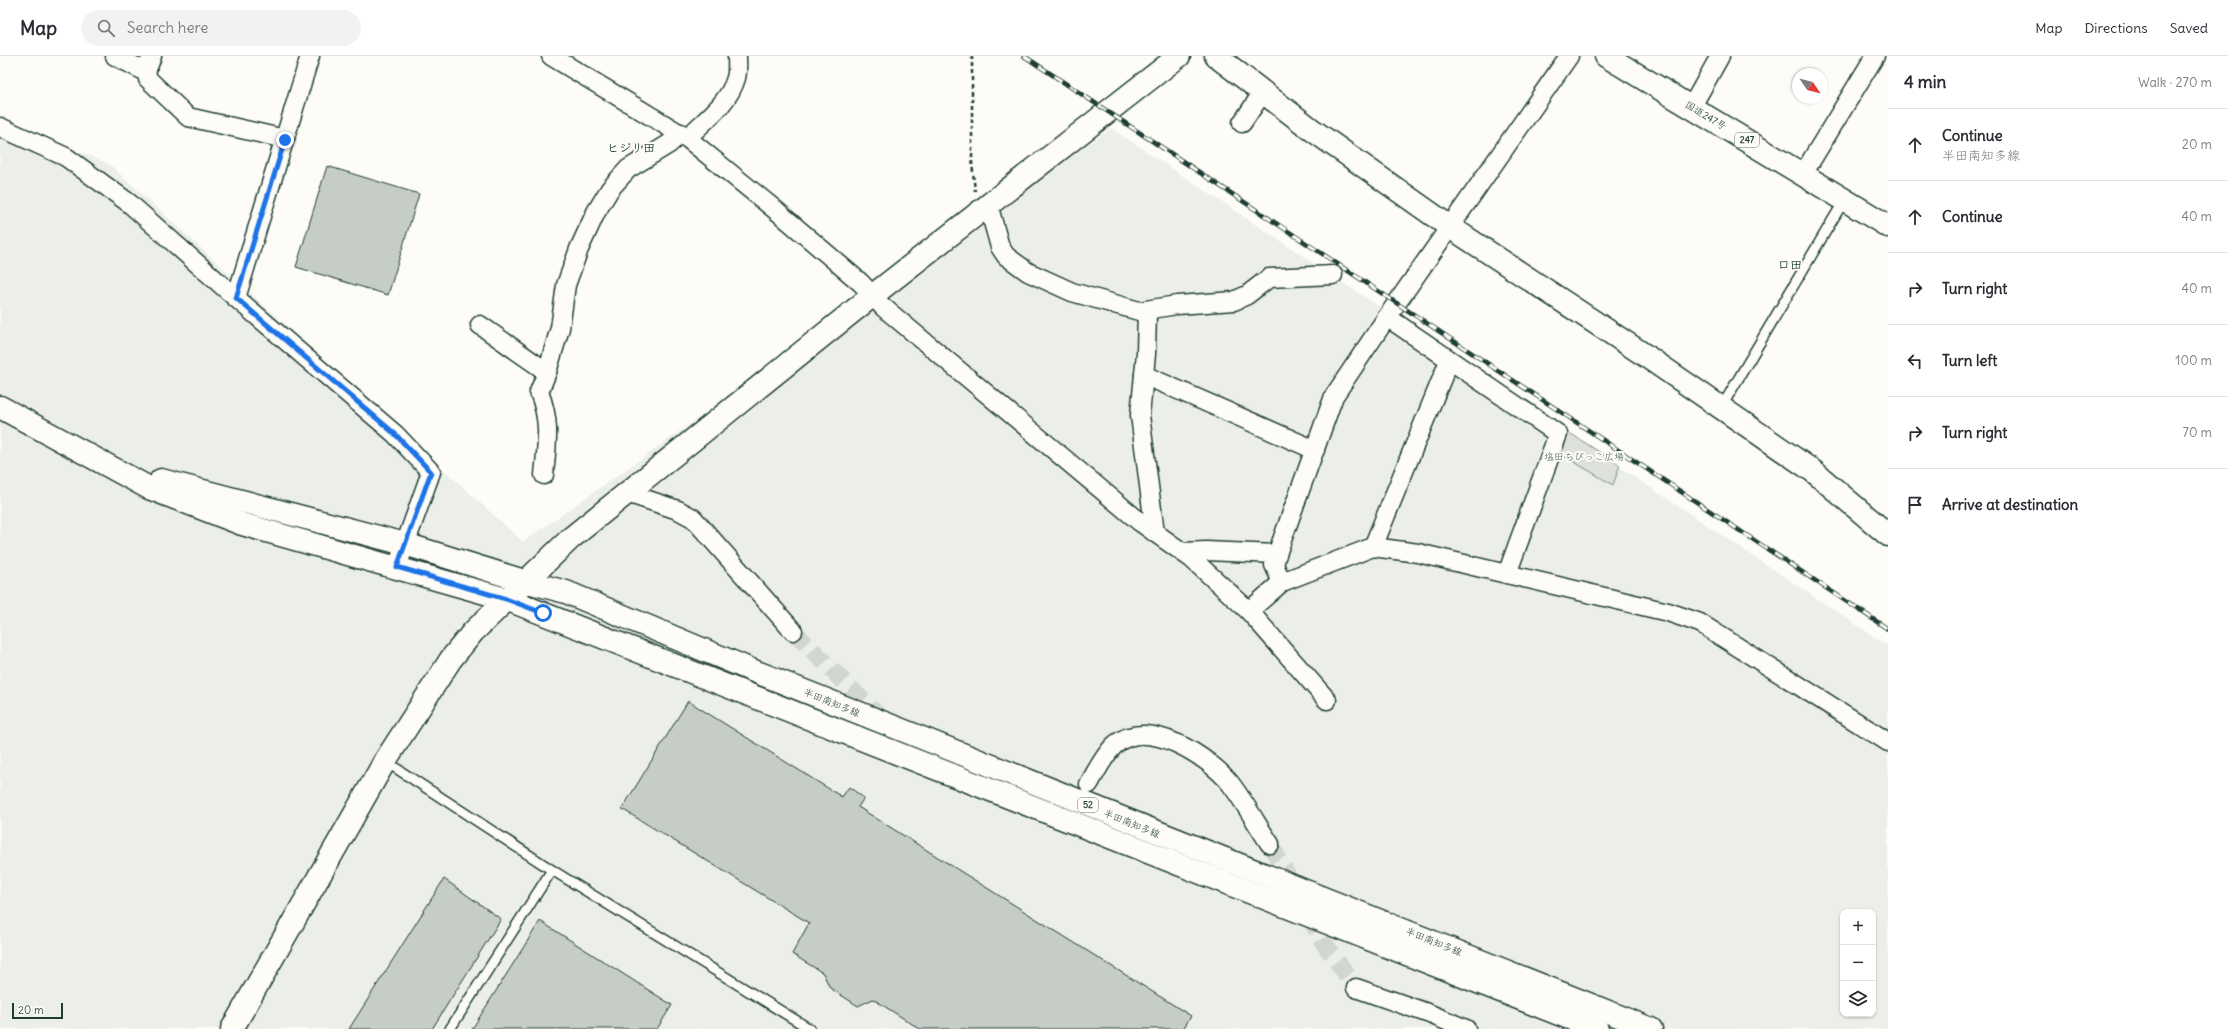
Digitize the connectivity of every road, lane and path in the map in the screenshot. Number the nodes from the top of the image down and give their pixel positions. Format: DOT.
graph roads {
  1 [pos="115,56"];
  2 [pos="310,56"];
  3 [pos="551,56"];
  4 [pos="737,56"];
  5 [pos="972,56"];
  6 [pos="1180,56"];
  7 [pos="1216,56"];
  8 [pos="1569,56"];
  9 [pos="1606,56"];
  10 [pos="1720,56"];
  11 [pos="1875,56"];
  12 [pos="149,64"];
  13 [pos="1264,92"];
  14 [pos="1692,106"];
  15 [pos="1242,123"];
  16 [pos="0,127"];
  17 [pos="684,135"];
  18 [pos="285,140"];
  19 [pos="1803,174"];
  20 [pos="982,199"];
  21 [pos="1845,200"];
  22 [pos="1888,226"];
  23 [pos="1450,227"];
  24 [pos="1333,274"];
  25 [pos="872,296"];
  26 [pos="236,298"];
  27 [pos="1148,310"];
  28 [pos="1387,317"];
  29 [pos="480,325"];
  30 [pos="1449,361"];
  31 [pos="547,372"];
  32 [pos="1144,375"];
  33 [pos="0,407"];
  34 [pos="1721,409"];
  35 [pos="43,430"];
  36 [pos="1315,450"];
  37 [pos="544,475"];
  38 [pos="627,493"];
  39 [pos="1155,533"];
  40 [pos="1888,535"];
  41 [pos="405,544"];
  42 [pos="1373,547"];
  43 [pos="1182,552"];
  44 [pos="1277,554"];
  45 [pos="397,567"];
  46 [pos="1507,574"];
  47 [pos="524,581"];
  48 [pos="1282,582"];
  49 [pos="506,599"];
  50 [pos="1248,611"];
  51 [pos="793,631"];
  52 [pos="1327,700"];
  53 [pos="1888,742"];
  54 [pos="385,761"];
  55 [pos="1089,784"];
  56 [pos="1270,844"];
  57 [pos="552,870"];
  58 [pos="1356,988"];
  59 [pos="232,1029"];
  60 [pos="450,1029"];
  61 [pos="810,1029"];
  62 [pos="1466,1029"];
  63 [pos="1597,1029"];
  64 [pos="1651,1029"];
  1 -- 12 [label="street"];
  2 -- 18 [label="street"];
  3 -- 17 [label="street"];
  4 -- 17 [label="street"];
  5 -- 20 [label="path"];
  6 -- 20 [label="main road"];
  7 -- 13 [label="main road"];
  8 -- 23 [label="street"];
  9 -- 14 [label="main road, 国道247号 / 247"];
  10 -- 14 [label="street"];
  11 -- 19 [label="street"];
  12 -- 18 [label="street"];
  13 -- 15 [label="street"];
  13 -- 23 [label="main road"];
  14 -- 19 [label="main road, 国道247号 / 247"];
  16 -- 26 [label="street"];
  17 -- 25 [label="street"];
  17 -- 31 [label="street"];
  18 -- 26 [label="street"];
  19 -- 21 [label="main road, 国道247号 / 247"];
  20 -- 25 [label="main road"];
  20 -- 27 [label="street"];
  21 -- 22 [label="main road, 国道247号 / 247"];
  21 -- 34 [label="lane"];
  23 -- 28 [label="street"];
  23 -- 34 [label="main road"];
  24 -- 27 [label="street"];
  25 -- 38 [label="main road"];
  25 -- 39 [label="street"];
  26 -- 41 [label="street"];
  27 -- 32 [label="street"];
  28 -- 30 [label="street"];
  28 -- 36 [label="street"];
  29 -- 31 [label="street"];
  30 -- 42 [label="street"];
  30 -- 46 [label="street"];
  31 -- 37 [label="street"];
  32 -- 36 [label="street"];
  32 -- 39 [label="street"];
  33 -- 35 [label="main road"];
  34 -- 40 [label="main road"];
  35 -- 41 [label="main road, 半田南知多線"];
  35 -- 45 [label="main road"];
  36 -- 44 [label="street"];
  38 -- 47 [label="main road"];
  38 -- 51 [label="street"];
  39 -- 43 [label="street"];
  41 -- 45 [label="street"];
  41 -- 47 [label="main road, 半田南知多線"];
  42 -- 46 [label="street"];
  42 -- 48 [label="street"];
  43 -- 44 [label="street"];
  43 -- 50 [label="street"];
  44 -- 48 [label="street"];
  45 -- 49 [label="main road"];
  46 -- 53 [label="street"];
  47 -- 49 [label="main road"];
  47 -- 64 [label="main road, 半田南知多線 / 52"];
  48 -- 50 [label="street"];
  49 -- 54 [label="main road"];
  49 -- 63 [label="main road, 52"];
  50 -- 52 [label="street"];
  54 -- 57 [label="lane"];
  54 -- 59 [label="main road"];
  55 -- 56 [label="street"];
  57 -- 60 [label="lane"];
  57 -- 61 [label="lane"];
  58 -- 62 [label="street"];
}
